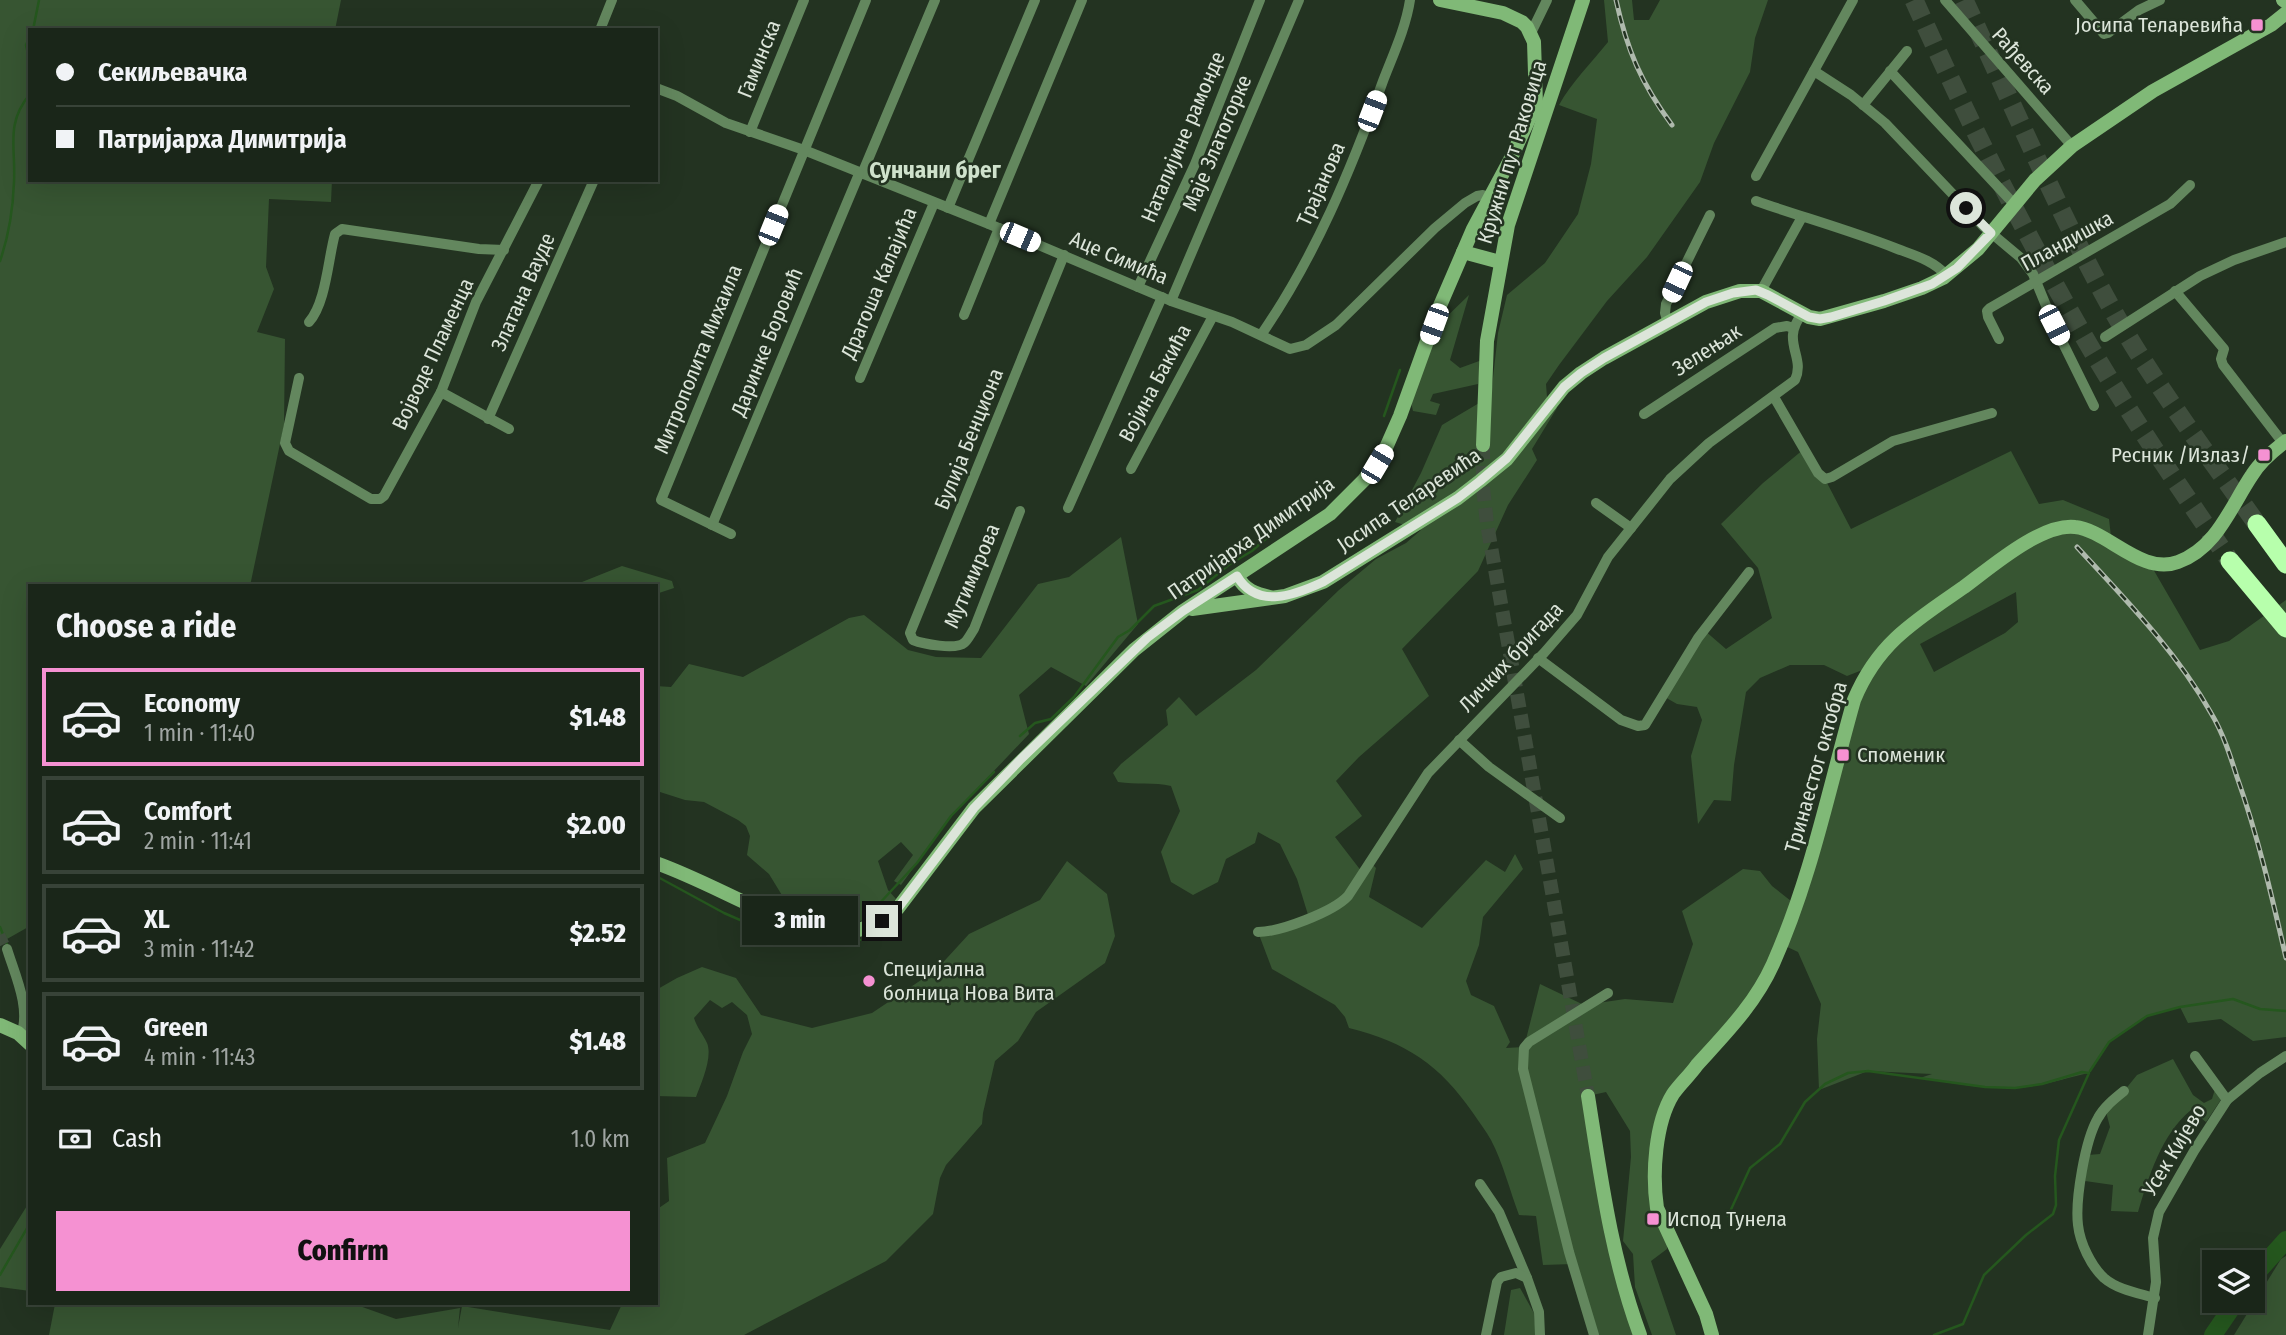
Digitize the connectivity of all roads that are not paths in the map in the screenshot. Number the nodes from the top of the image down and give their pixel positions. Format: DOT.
graph roads {
  1 [pos="612,0"];
  2 [pos="804,0"];
  3 [pos="866,0"];
  4 [pos="936,0"];
  5 [pos="1035,0"];
  6 [pos="1082,0"];
  7 [pos="1260,0"];
  8 [pos="1298,0"];
  9 [pos="1410,0"];
  10 [pos="1440,0"];
  11 [pos="1547,0"];
  12 [pos="1583,0"];
  13 [pos="1853,0"];
  14 [pos="1945,0"];
  15 [pos="2075,0"];
  16 [pos="2160,0"];
  17 [pos="2286,13"];
  18 [pos="601,28"];
  19 [pos="1531,33"];
  20 [pos="1907,51"];
  21 [pos="1814,71"];
  22 [pos="1890,71"];
  23 [pos="658,89"];
  24 [pos="1863,105"];
  25 [pos="750,132"];
  26 [pos="2072,146"];
  27 [pos="804,150"];
  28 [pos="861,174"];
  29 [pos="1756,176"];
  30 [pos="539,182"];
  31 [pos="593,182"];
  32 [pos="2190,185"];
  33 [pos="1490,198"];
  34 [pos="1756,201"];
  35 [pos="934,203"];
  36 [pos="2014,204"];
  37 [pos="948,208"];
  38 [pos="1710,215"];
  39 [pos="1802,216"];
  40 [pos="994,226"];
  41 [pos="1991,233"];
  42 [pos="2286,242"];
  43 [pos="504,250"];
  44 [pos="1463,252"];
  45 [pos="1064,255"];
  46 [pos="1500,261"];
  47 [pos="1946,275"];
  48 [pos="2036,279"];
  49 [pos="1139,287"];
  50 [pos="1760,291"];
  51 [pos="2175,291"];
  52 [pos="1167,299"];
  53 [pos="1802,314"];
  54 [pos="964,315"];
  55 [pos="1213,316"];
  56 [pos="309,322"];
  57 [pos="1668,323"];
  58 [pos="1793,328"];
  59 [pos="1261,335"];
  60 [pos="2105,337"];
  61 [pos="1999,339"];
  62 [pos="299,378"];
  63 [pos="860,378"];
  64 [pos="441,392"];
  65 [pos="1774,397"];
  66 [pos="2094,406"];
  67 [pos="1992,413"];
  68 [pos="1644,414"];
  69 [pos="488,419"];
  70 [pos="509,429"];
  71 [pos="2285,442"];
  72 [pos="1483,445"];
  73 [pos="1131,469"];
  74 [pos="1596,503"];
  75 [pos="1068,508"];
  76 [pos="1020,511"];
  77 [pos="2257,524"];
  78 [pos="712,525"];
  79 [pos="1631,528"];
  80 [pos="731,534"];
  81 [pos="2230,561"];
  82 [pos="2286,564"];
  83 [pos="1749,572"];
  84 [pos="1235,578"];
  85 [pos="1273,598"];
  86 [pos="1247,602"];
  87 [pos="1183,611"];
  88 [pos="2286,628"];
  89 [pos="911,637"];
  90 [pos="1538,658"];
  91 [pos="1459,740"];
  92 [pos="1560,818"];
  93 [pos="658,864"];
  94 [pos="1258,932"];
  95 [pos="6,949"];
  96 [pos="1608,993"];
  97 [pos="0,1025"];
  98 [pos="27,1039"];
  99 [pos="2195,1056"];
  100 [pos="2286,1056"];
  101 [pos="2124,1091"];
  102 [pos="1588,1096"];
  103 [pos="2227,1100"];
  104 [pos="1480,1184"];
  105 [pos="1527,1278"];
  106 [pos="2155,1298"];
  107 [pos="1486,1335"];
  108 [pos="1540,1335"];
  109 [pos="1594,1335"];
  110 [pos="1640,1335"];
  111 [pos="1712,1335"];
  112 [pos="2148,1335"];
  1 -- 18 [label="street"];
  2 -- 25 [label="street, Гаминска"];
  3 -- 27 [label="street, Митрополита Михаила"];
  4 -- 28 [label="street, Даринке Боровић"];
  5 -- 37 [label="street"];
  6 -- 40 [label="street"];
  7 -- 49 [label="street, Наталијине рамонде"];
  8 -- 52 [label="street, Маје Златогорке"];
  9 -- 59 [label="street, Трајанова"];
  10 -- 19 [label="street"];
  11 -- 19 [label="street"];
  12 -- 46 [label="street, Кружни пут Раковица"];
  13 -- 21 [label="street"];
  14 -- 26 [label="street, Рађевска"];
  15 -- 16 [label="street"];
  17 -- 26 [label="street"];
  19 -- 33 [label="street, Патријарха Димитрија"];
  20 -- 22 [label="street"];
  21 -- 24 [label="street"];
  21 -- 29 [label="street"];
  22 -- 24 [label="street"];
  22 -- 36 [label="street"];
  23 -- 25 [label="street, Аце Симића"];
  24 -- 41 [label="street"];
  25 -- 27 [label="street, Аце Симића"];
  26 -- 36 [label="street"];
  27 -- 28 [label="street, Аце Симића"];
  27 -- 78 [label="street, Митрополита Михаила"];
  28 -- 35 [label="street, Аце Симића"];
  28 -- 78 [label="street, Даринке Боровић"];
  30 -- 43 [label="street, Војводе Пламенца"];
  31 -- 69 [label="street, Златана Вауде"];
  32 -- 48 [label="street, Пландишка"];
  33 -- 44 [label="street, Патријарха Димитрија"];
  33 -- 59 [label="street, Аце Симића"];
  34 -- 39 [label="street"];
  35 -- 37 [label="street, Аце Симића"];
  35 -- 63 [label="street, Драгоша Калајића"];
  36 -- 41 [label="street"];
  37 -- 40 [label="street, Аце Симића"];
  38 -- 57 [label="street"];
  39 -- 47 [label="street"];
  39 -- 50 [label="street"];
  40 -- 45 [label="street, Аце Симића"];
  40 -- 54 [label="street"];
  41 -- 47 [label="street"];
  41 -- 48 [label="street"];
  42 -- 51 [label="street"];
  43 -- 56 [label="street, Војводе Пламенца"];
  43 -- 64 [label="street, Војводе Пламенца"];
  44 -- 46 [label="street"];
  44 -- 84 [label="street, Патријарха Димитрија"];
  45 -- 49 [label="street, Аце Симића"];
  45 -- 89 [label="street, Булија Бенциона"];
  46 -- 72 [label="street, Кружни пут Раковица"];
  47 -- 53 [label="street"];
  48 -- 61 [label="street, Пландишка"];
  48 -- 66 [label="street"];
  49 -- 52 [label="street, Аце Симића"];
  50 -- 53 [label="street"];
  50 -- 57 [label="street, Јосипа Теларевића"];
  51 -- 60 [label="street"];
  51 -- 71 [label="street"];
  52 -- 55 [label="street, Аце Симића"];
  52 -- 75 [label="street, Маје Златогорке"];
  53 -- 58 [label="street"];
  55 -- 59 [label="street, Аце Симића"];
  55 -- 73 [label="street, Војина Бакића"];
  57 -- 85 [label="street, Јосипа Теларевића"];
  58 -- 65 [label="street, Личких бригада"];
  58 -- 68 [label="street, Зелењак"];
  62 -- 64 [label="street, Војводе Пламенца"];
  64 -- 69 [label="street"];
  65 -- 67 [label="street"];
  65 -- 79 [label="street, Личких бригада"];
  69 -- 70 [label="street"];
  71 -- 111 [label="street, Тринаестог октобра"];
  74 -- 79 [label="street"];
  76 -- 89 [label="street, Мутимирова"];
  77 -- 82 [label="highway"];
  78 -- 80 [label="street"];
  79 -- 90 [label="street, Личких бригада"];
  81 -- 88 [label="highway"];
  83 -- 90 [label="street"];
  84 -- 85 [label="street"];
  84 -- 86 [label="street"];
  84 -- 87 [label="street, Патријарха Димитрија"];
  85 -- 86 [label="street, Јосипа Теларевића"];
  86 -- 87 [label="street, Јосипа Теларевића"];
  87 -- 93 [label="street, Патријарха Димитрија"];
  90 -- 91 [label="street, Личких бригада"];
  91 -- 92 [label="street"];
  91 -- 94 [label="street, Личких бригада"];
  95 -- 98 [label="street"];
  96 -- 109 [label="street"];
  97 -- 98 [label="street"];
  99 -- 103 [label="street"];
  100 -- 103 [label="street, Усек Кијево"];
  101 -- 106 [label="street"];
  102 -- 110 [label="street"];
  103 -- 106 [label="street, Усек Кијево"];
  104 -- 105 [label="street"];
  105 -- 107 [label="street"];
  105 -- 108 [label="street"];
  106 -- 112 [label="street, Усек Кијево"];
}
